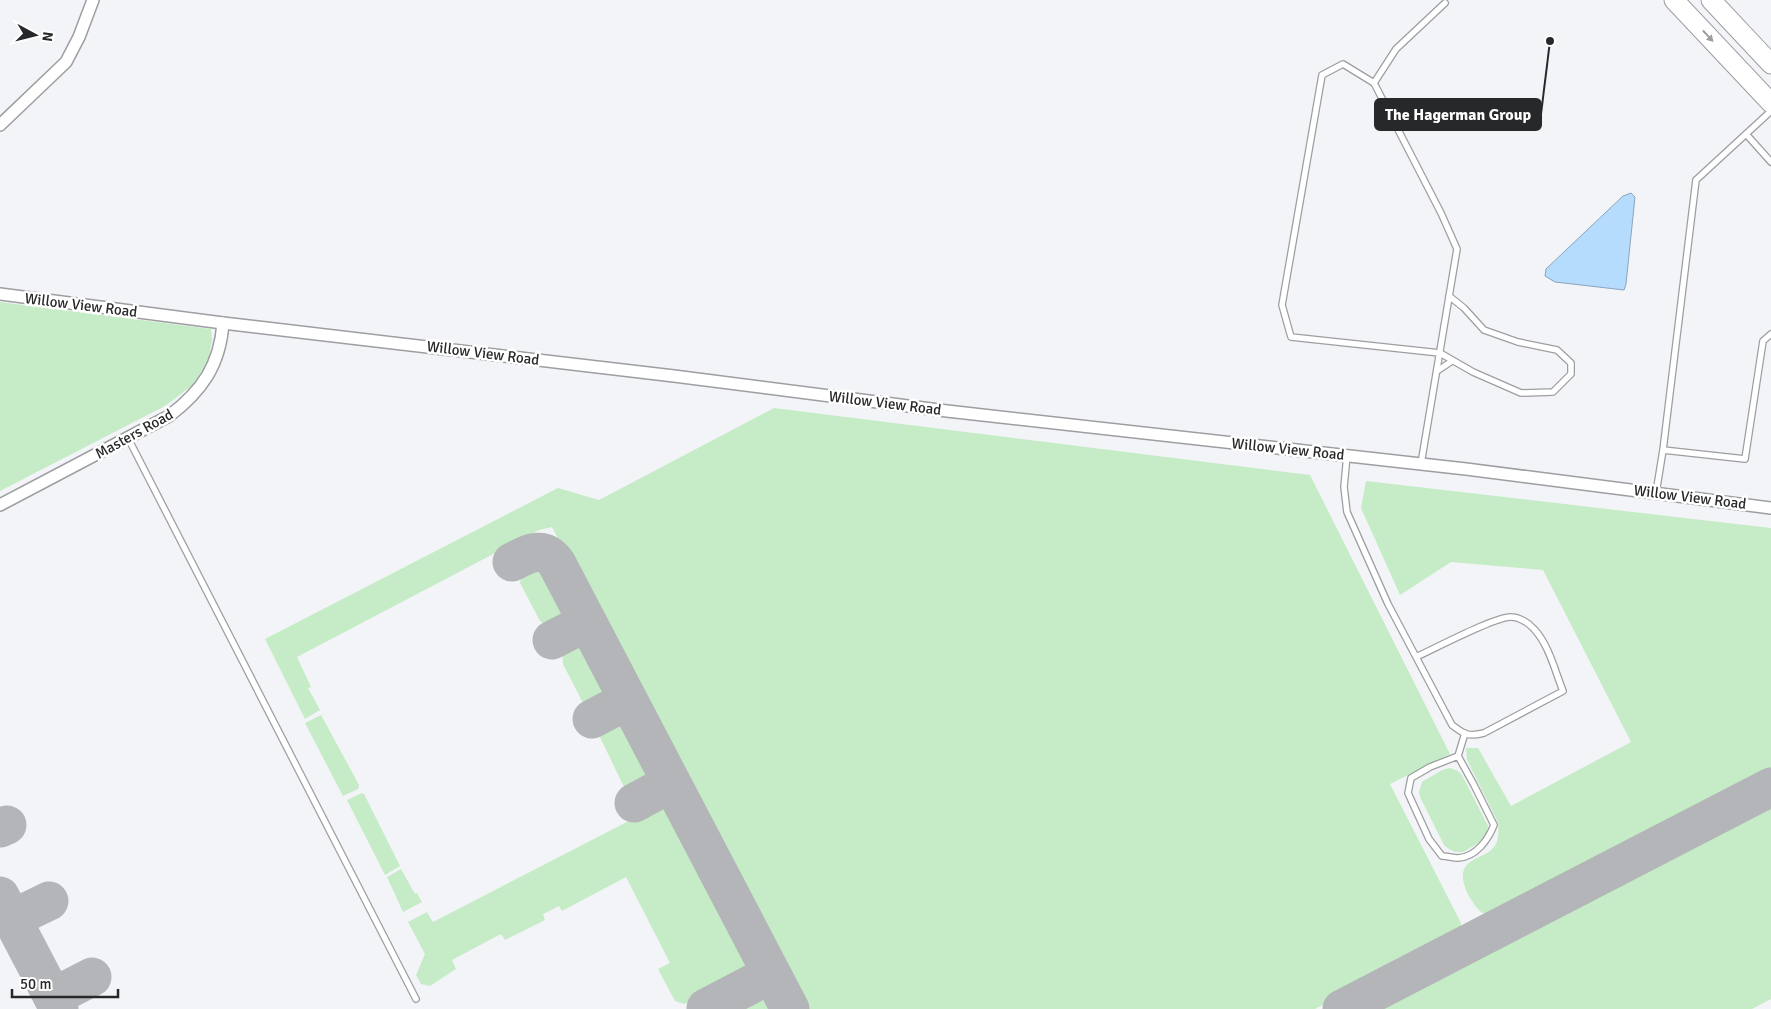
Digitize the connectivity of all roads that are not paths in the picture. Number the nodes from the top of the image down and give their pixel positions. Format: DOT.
graph roads {
  1 [pos="93,0"];
  2 [pos="1674,0"];
  3 [pos="1711,0"];
  4 [pos="1445,3"];
  5 [pos="1771,64"];
  6 [pos="1374,84"];
  7 [pos="1771,103"];
  8 [pos="1771,111"];
  9 [pos="0,125"];
  10 [pos="1746,134"];
  11 [pos="1771,162"];
  12 [pos="0,294"];
  13 [pos="1449,296"];
  14 [pos="224,323"];
  15 [pos="1771,334"];
  16 [pos="1440,353"];
  17 [pos="1452,360"];
  18 [pos="1437,371"];
  19 [pos="128,438"];
  20 [pos="1663,450"];
  21 [pos="1347,455"];
  22 [pos="1422,464"];
  23 [pos="1656,493"];
  24 [pos="0,505"];
  25 [pos="1771,508"];
  26 [pos="1416,657"];
  27 [pos="1465,733"];
  28 [pos="1458,756"];
  29 [pos="416,999"];
  1 -- 9 [label="street"];
  2 -- 7 [label="main road, one-way"];
  3 -- 5 [label="main road"];
  4 -- 6 [label="lane"];
  6 -- 13 [label="lane"];
  6 -- 16 [label="lane"];
  8 -- 10 [label="lane"];
  10 -- 11 [label="lane"];
  10 -- 20 [label="lane"];
  12 -- 14 [label="street, Willow View Road"];
  13 -- 16 [label="lane"];
  13 -- 17 [label="lane"];
  14 -- 19 [label="street, Masters Road"];
  14 -- 21 [label="street, Willow View Road"];
  15 -- 20 [label="lane"];
  16 -- 17 [label="lane"];
  16 -- 18 [label="lane"];
  17 -- 18 [label="lane"];
  18 -- 22 [label="lane"];
  19 -- 24 [label="street, Masters Road"];
  19 -- 29 [label="lane"];
  20 -- 23 [label="lane"];
  21 -- 22 [label="street, Willow View Road"];
  21 -- 26 [label="lane"];
  22 -- 23 [label="street, Willow View Road"];
  23 -- 25 [label="street, Willow View Road"];
  26 -- 27 [label="lane"];
  26 -- 27 [label="lane"];
  27 -- 28 [label="lane"];
  28 -- 28 [label="lane"];
}
